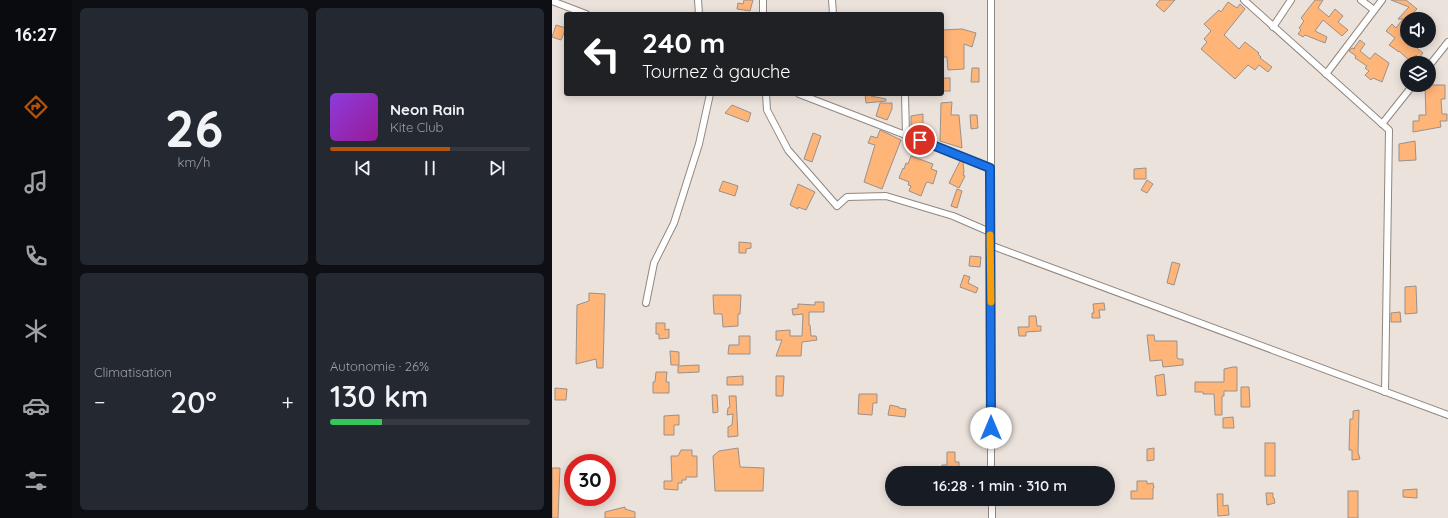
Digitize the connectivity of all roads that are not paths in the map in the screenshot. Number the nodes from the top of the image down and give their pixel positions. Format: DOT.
graph roads {
  1 [pos="698,0"];
  2 [pos="763,0"];
  3 [pos="832,0"];
  4 [pos="991,0"];
  5 [pos="1244,0"];
  6 [pos="1291,0"];
  7 [pos="1361,0"];
  8 [pos="1382,0"];
  9 [pos="552,1"];
  10 [pos="1374,10"];
  11 [pos="581,12"];
  12 [pos="699,12"];
  13 [pos="763,12"];
  14 [pos="833,12"];
  15 [pos="1273,26"];
  16 [pos="1448,42"];
  17 [pos="1436,57"];
  18 [pos="1326,74"];
  19 [pos="1407,92"];
  20 [pos="710,96"];
  21 [pos="766,96"];
  22 [pos="809,96"];
  23 [pos="905,96"];
  24 [pos="1382,124"];
  25 [pos="906,135"];
  26 [pos="990,168"];
  27 [pos="990,232"];
  28 [pos="990,245"];
  29 [pos="646,303"];
  30 [pos="1385,392"];
  31 [pos="1448,416"];
  32 [pos="991,466"];
  33 [pos="992,506"];
  34 [pos="992,518"];
  1 -- 12 [label="street"];
  2 -- 13 [label="street"];
  3 -- 14 [label="street"];
  4 -- 26 [label="street"];
  5 -- 15 [label="street"];
  6 -- 15 [label="street"];
  7 -- 10 [label="street"];
  8 -- 10 [label="street"];
  9 -- 11 [label="street"];
  10 -- 18 [label="street"];
  15 -- 18 [label="street"];
  16 -- 17 [label="street"];
  18 -- 24 [label="street"];
  19 -- 24 [label="street"];
  20 -- 29 [label="street"];
  21 -- 27 [label="street"];
  22 -- 25 [label="street"];
  23 -- 25 [label="street"];
  24 -- 30 [label="street"];
  25 -- 26 [label="street"];
  26 -- 27 [label="street"];
  27 -- 28 [label="street"];
  28 -- 30 [label="street"];
  28 -- 32 [label="street"];
  30 -- 31 [label="street"];
  33 -- 34 [label="street"];
}
